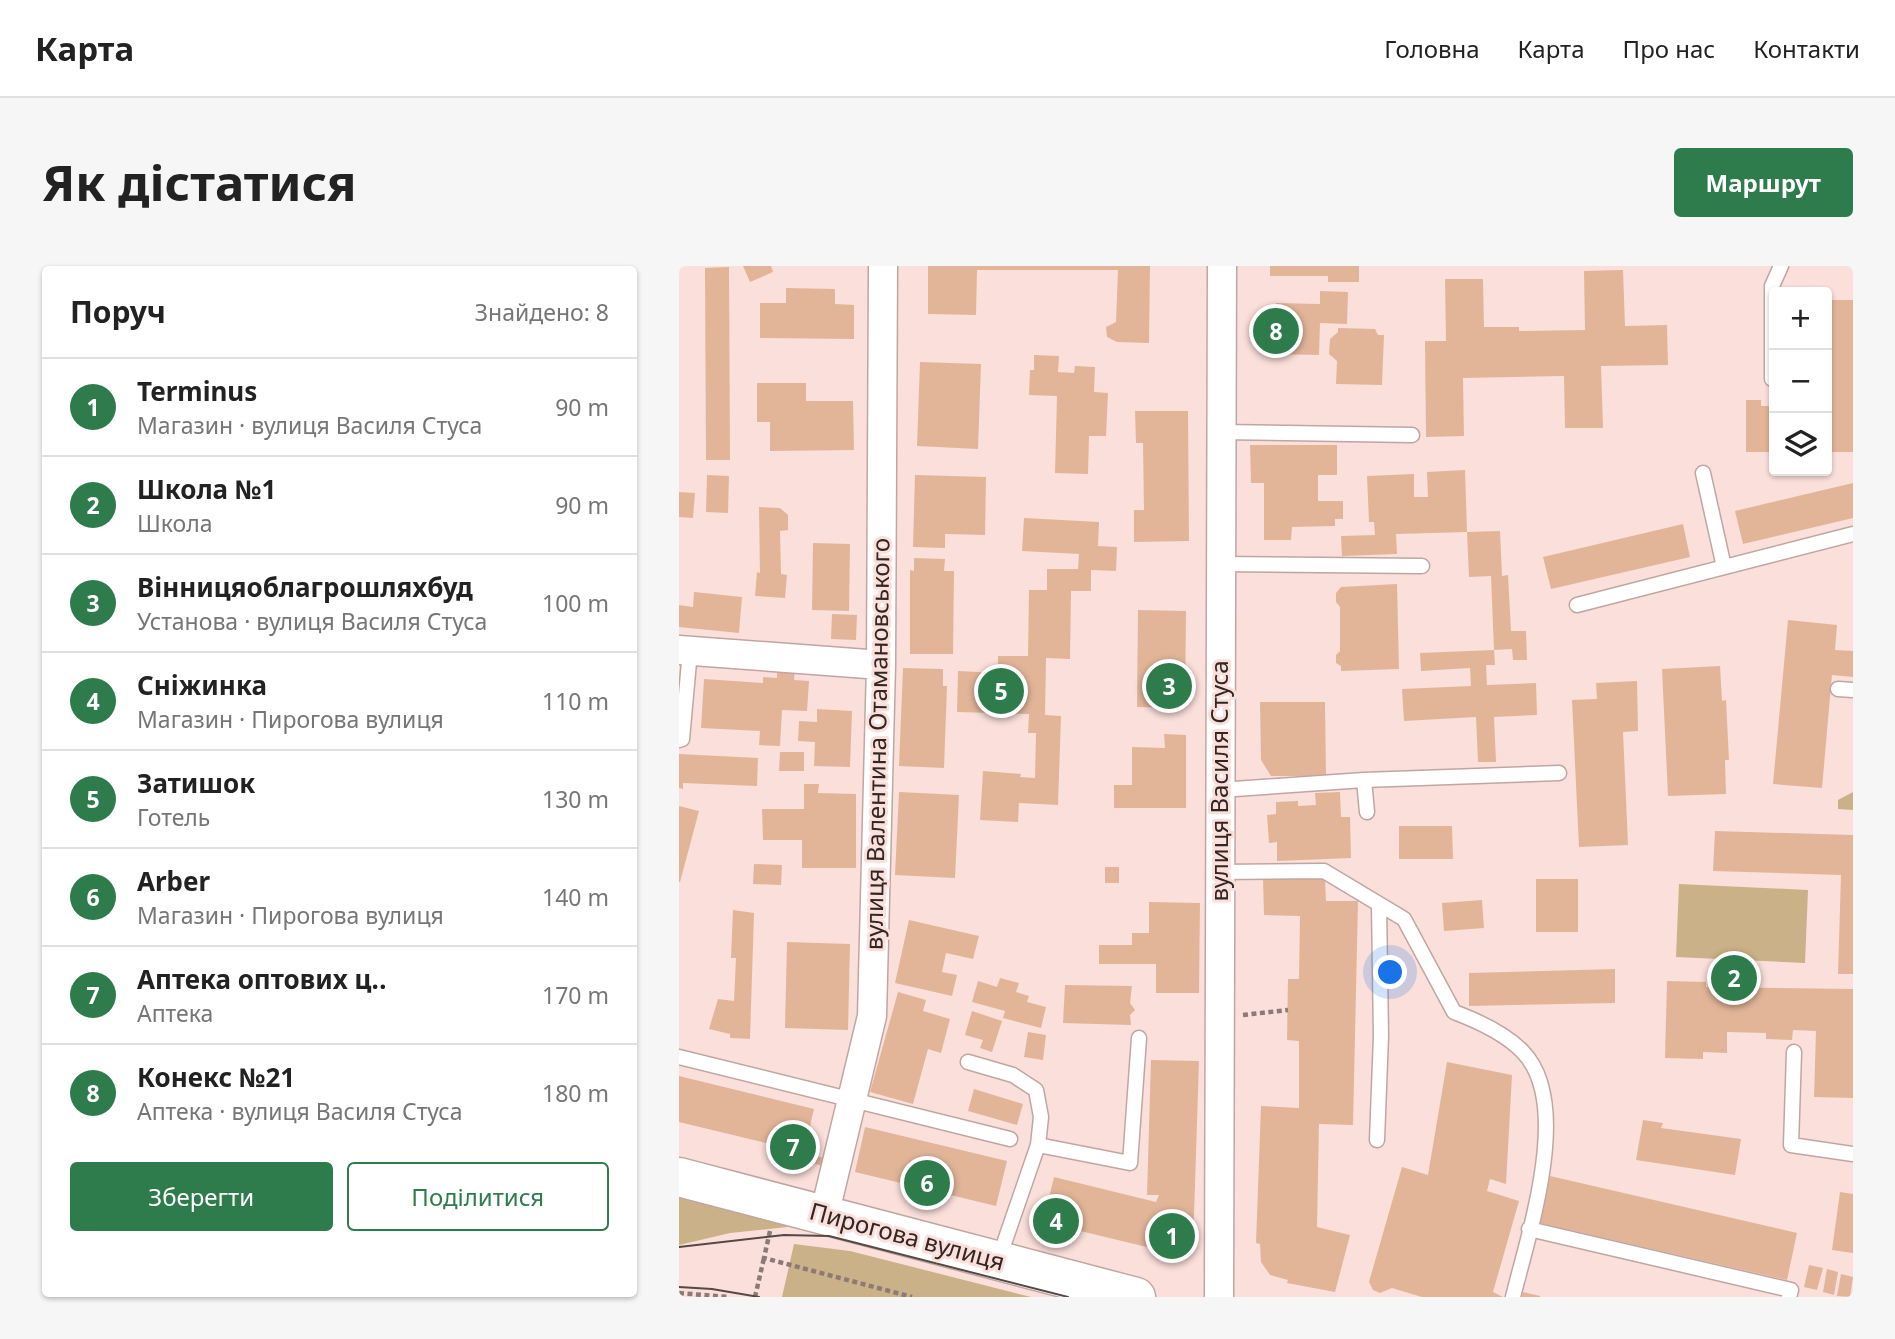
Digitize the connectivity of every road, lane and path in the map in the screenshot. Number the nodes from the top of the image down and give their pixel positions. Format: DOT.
graph roads {
  1 [pos="883,266"];
  2 [pos="1222,266"];
  3 [pos="1781,266"];
  4 [pos="1772,350"];
  5 [pos="1221,432"];
  6 [pos="1412,435"];
  7 [pos="1703,473"];
  8 [pos="1853,534"];
  9 [pos="1221,564"];
  10 [pos="1422,566"];
  11 [pos="1724,568"];
  12 [pos="1577,605"];
  13 [pos="685,651"];
  14 [pos="881,665"];
  15 [pos="679,740"];
  16 [pos="1559,773"];
  17 [pos="1364,780"];
  18 [pos="1220,790"];
  19 [pos="1367,811"];
  20 [pos="1220,872"];
  21 [pos="1379,905"];
  22 [pos="1288,1010"];
  23 [pos="1220,1018"];
  24 [pos="1139,1038"];
  25 [pos="1794,1052"];
  26 [pos="679,1056"];
  27 [pos="968,1062"];
  28 [pos="852,1098"];
  29 [pos="1010,1139"];
  30 [pos="1377,1140"];
  31 [pos="1038,1145"];
  32 [pos="1853,1154"];
  33 [pos="679,1177"];
  34 [pos="824,1216"];
  35 [pos="772,1225"];
  36 [pos="1529,1229"];
  37 [pos="764,1258"];
  38 [pos="998,1261"];
  39 [pos="755,1266"];
  40 [pos="762,1269"];
  41 [pos="679,1293"];
  42 [pos="728,1297"];
  43 [pos="755,1297"];
  44 [pos="912,1297"];
  45 [pos="1136,1297"];
  46 [pos="1219,1297"];
  47 [pos="1513,1297"];
  48 [pos="1789,1297"];
  1 -- 14 [label="street, вулиця Валентина Отамановського"];
  2 -- 5 [label="street, вулиця Василя Стуса"];
  3 -- 4 [label="lane"];
  5 -- 6 [label="lane"];
  5 -- 9 [label="street, вулиця Василя Стуса"];
  7 -- 11 [label="lane"];
  8 -- 11 [label="lane"];
  9 -- 10 [label="lane"];
  9 -- 18 [label="street, вулиця Василя Стуса"];
  11 -- 12 [label="lane"];
  13 -- 14 [label="street"];
  13 -- 15 [label="lane"];
  14 -- 28 [label="street, вулиця Валентина Отамановського"];
  16 -- 17 [label="lane"];
  17 -- 18 [label="lane"];
  17 -- 19 [label="lane"];
  18 -- 20 [label="street, вулиця Василя Стуса"];
  20 -- 21 [label="lane"];
  20 -- 23 [label="street, вулиця Василя Стуса"];
  21 -- 30 [label="lane"];
  21 -- 36 [label="lane"];
  22 -- 23 [label="path"];
  23 -- 46 [label="street, вулиця Василя Стуса"];
  24 -- 31 [label="lane"];
  25 -- 32 [label="lane"];
  26 -- 28 [label="lane"];
  27 -- 31 [label="lane"];
  28 -- 29 [label="lane"];
  28 -- 34 [label="street, вулиця Валентина Отамановського"];
  31 -- 38 [label="lane"];
  33 -- 34 [label="main road, Пирогова вулиця"];
  34 -- 38 [label="main road, Пирогова вулиця"];
  35 -- 37 [label="path"];
  36 -- 47 [label="lane"];
  36 -- 48 [label="lane"];
  37 -- 40 [label="path"];
  37 -- 44 [label="path"];
  38 -- 45 [label="main road, Пирогова вулиця"];
  39 -- 40 [label="path"];
  40 -- 43 [label="path"];
  41 -- 42 [label="path"];
}
